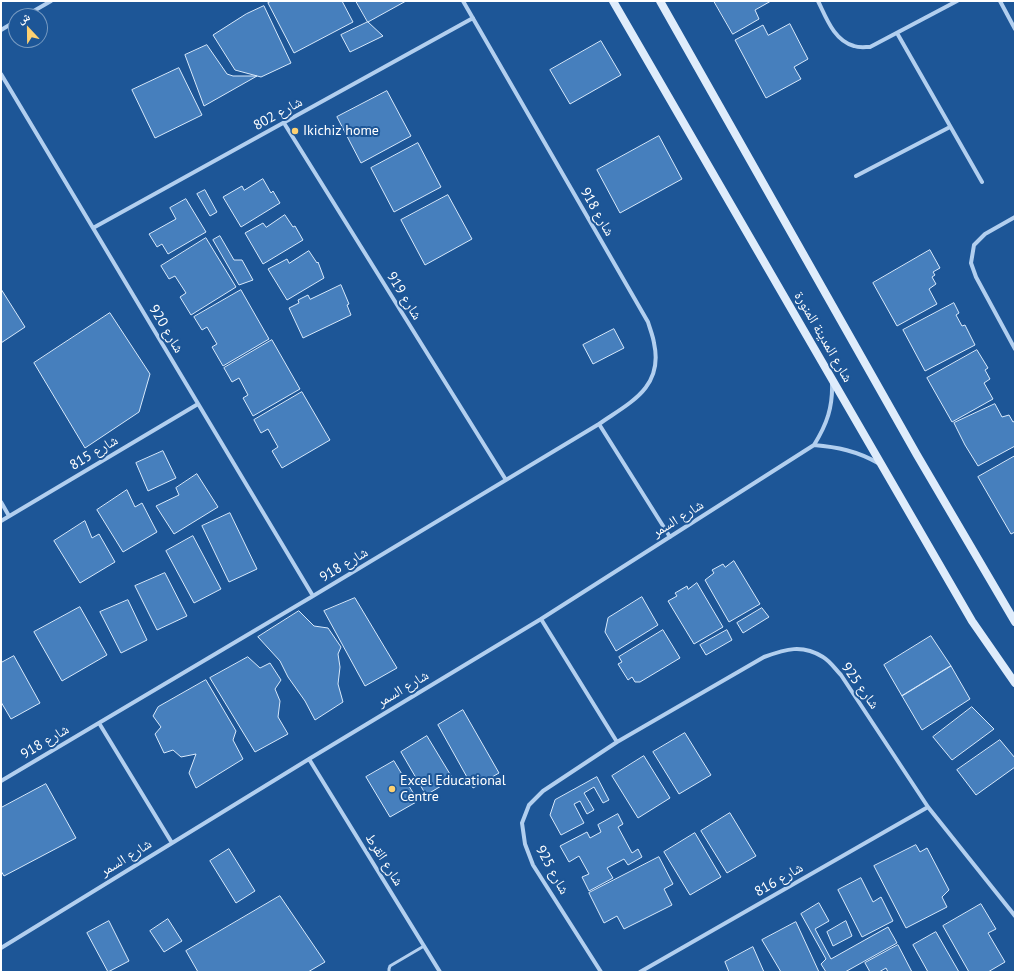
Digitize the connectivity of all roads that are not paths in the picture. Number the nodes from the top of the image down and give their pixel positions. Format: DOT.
graph roads {
  1 [pos="51,1"];
  2 [pos="463,1"];
  3 [pos="613,1"];
  4 [pos="660,1"];
  5 [pos="818,1"];
  6 [pos="957,1"];
  7 [pos="1000,1"];
  8 [pos="39,8"];
  9 [pos="473,18"];
  10 [pos="1015,29"];
  11 [pos="897,33"];
  12 [pos="1,74"];
  13 [pos="284,123"];
  14 [pos="950,127"];
  15 [pos="856,176"];
  16 [pos="982,182"];
  17 [pos="1015,217"];
  18 [pos="93,228"];
  19 [pos="1015,349"];
  20 [pos="832,378"];
  21 [pos="198,404"];
  22 [pos="598,424"];
  23 [pos="814,445"];
  24 [pos="882,464"];
  25 [pos="506,480"];
  26 [pos="1,502"];
  27 [pos="9,516"];
  28 [pos="1,521"];
  29 [pos="670,537"];
  30 [pos="313,596"];
  31 [pos="541,619"];
  32 [pos="1015,622"];
  33 [pos="1015,682"];
  34 [pos="99,723"];
  35 [pos="617,742"];
  36 [pos="309,759"];
  37 [pos="1,781"];
  38 [pos="928,808"];
  39 [pos="172,843"];
  40 [pos="1015,916"];
  41 [pos="424,946"];
  42 [pos="1,948"];
  43 [pos="389,972"];
  44 [pos="440,972"];
  45 [pos="601,972"];
  46 [pos="640,972"];
  1 -- 8 [label="street"];
  2 -- 9 [label="street, شارع 918"];
  3 -- 20 [label="street, شارع المدينة المنورة"];
  4 -- 32 [label="street, شارع المدينة المنورة"];
  5 -- 11 [label="street"];
  6 -- 11 [label="street"];
  7 -- 10 [label="street"];
  9 -- 13 [label="street, شارع 802"];
  9 -- 22 [label="street, شارع 918"];
  11 -- 14 [label="street"];
  12 -- 18 [label="street, شارع 920"];
  13 -- 18 [label="street, شارع 802"];
  13 -- 25 [label="street, شارع 919"];
  14 -- 15 [label="street"];
  14 -- 16 [label="street"];
  17 -- 19 [label="street"];
  18 -- 21 [label="street, شارع 920"];
  20 -- 23 [label="street, شارع السمر"];
  20 -- 24 [label="street, شارع المدينة المنورة"];
  21 -- 27 [label="street, شارع 815"];
  21 -- 30 [label="street, شارع 920"];
  22 -- 25 [label="street, شارع 918"];
  22 -- 29 [label="street"];
  23 -- 24 [label="street"];
  23 -- 29 [label="street, شارع السمر"];
  24 -- 33 [label="street, شارع المدينة المنورة"];
  25 -- 30 [label="street, شارع 918"];
  26 -- 27 [label="street"];
  27 -- 28 [label="street, شارع 815"];
  29 -- 31 [label="street, شارع السمر"];
  30 -- 34 [label="street, شارع 918"];
  31 -- 35 [label="street"];
  31 -- 36 [label="street, شارع السمر"];
  34 -- 37 [label="street, شارع 918"];
  34 -- 39 [label="street"];
  35 -- 38 [label="street, شارع 925"];
  35 -- 45 [label="street, شارع 925"];
  36 -- 39 [label="street, شارع السمر"];
  36 -- 41 [label="street, شارع القرط"];
  38 -- 40 [label="street, شارع 925"];
  38 -- 46 [label="street, شارع 816"];
  39 -- 42 [label="street, شارع السمر"];
  41 -- 43 [label="lane"];
  41 -- 44 [label="street, شارع القرط"];
}
